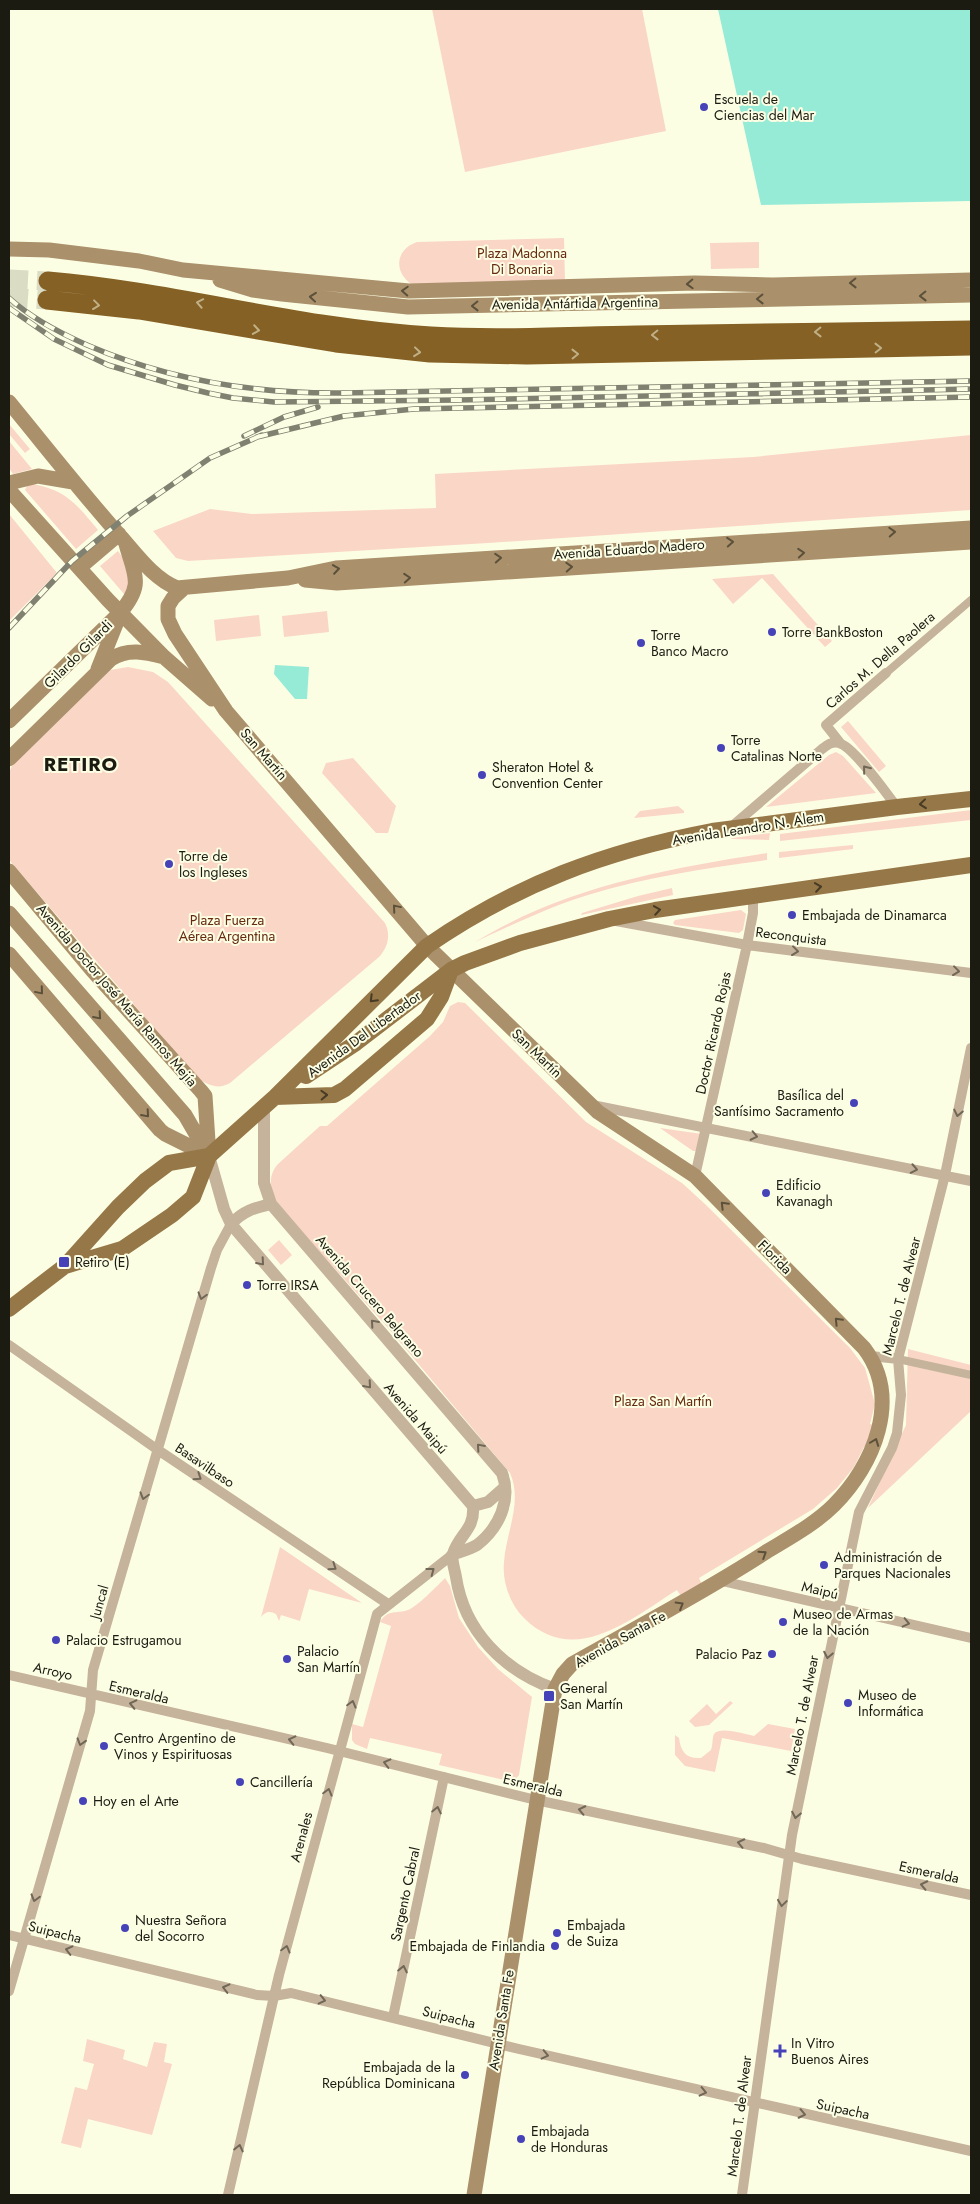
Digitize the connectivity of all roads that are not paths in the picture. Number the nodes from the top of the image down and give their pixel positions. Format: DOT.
graph roads {
  1 [pos="9,249"];
  2 [pos="183,270"];
  3 [pos="971,280"];
  4 [pos="48,281"];
  5 [pos="971,294"];
  6 [pos="47,300"];
  7 [pos="971,330"];
  8 [pos="971,346"];
  9 [pos="9,402"];
  10 [pos="9,482"];
  11 [pos="73,482"];
  12 [pos="9,490"];
  13 [pos="971,528"];
  14 [pos="122,537"];
  15 [pos="971,542"];
  16 [pos="79,568"];
  17 [pos="288,578"];
  18 [pos="184,588"];
  19 [pos="971,600"];
  20 [pos="120,612"];
  21 [pos="164,657"];
  22 [pos="96,673"];
  23 [pos="886,673"];
  24 [pos="226,711"];
  25 [pos="9,721"];
  26 [pos="841,744"];
  27 [pos="9,759"];
  28 [pos="971,799"];
  29 [pos="897,806"];
  30 [pos="729,829"];
  31 [pos="971,865"];
  32 [pos="10,873"];
  33 [pos="753,895"];
  34 [pos="9,913"];
  35 [pos="609,919"];
  36 [pos="747,945"];
  37 [pos="427,946"];
  38 [pos="9,954"];
  39 [pos="451,970"];
  40 [pos="971,973"];
  41 [pos="971,1048"];
  42 [pos="270,1102"];
  43 [pos="590,1104"];
  44 [pos="707,1126"];
  45 [pos="209,1156"];
  46 [pos="945,1175"];
  47 [pos="695,1176"];
  48 [pos="971,1181"];
  49 [pos="271,1204"];
  50 [pos="231,1224"];
  51 [pos="65,1266"];
  52 [pos="9,1309"];
  53 [pos="9,1345"];
  54 [pos="871,1356"];
  55 [pos="898,1359"];
  56 [pos="971,1375"];
  57 [pos="158,1450"];
  58 [pos="504,1487"];
  59 [pos="472,1506"];
  60 [pos="452,1555"];
  61 [pos="722,1581"];
  62 [pos="388,1604"];
  63 [pos="838,1608"];
  64 [pos="971,1638"];
  65 [pos="9,1675"];
  66 [pos="555,1689"];
  67 [pos="91,1695"];
  68 [pos="339,1751"];
  69 [pos="444,1777"];
  70 [pos="536,1800"];
  71 [pos="789,1855"];
  72 [pos="971,1895"];
  73 [pos="9,1935"];
  74 [pos="23,1939"];
  75 [pos="9,1991"];
  76 [pos="274,1996"];
  77 [pos="393,2017"];
  78 [pos="498,2043"];
  79 [pos="754,2103"];
  80 [pos="971,2151"];
  81 [pos="228,2195"];
  82 [pos="474,2195"];
  83 [pos="742,2195"];
  1 -- 2 [label="main road, Avenida Antártida Argentina"];
  3 -- 2 [label="main road, Avenida Antártida Argentina, one-way"];
  5 -- 2 [label="main road, Avenida Antártida Argentina, one-way"];
  7 -- 4 [label="highway, one-way"];
  6 -- 8 [label="highway, one-way"];
  9 -- 11 [label="main road"];
  10 -- 11 [label="main road"];
  11 -- 14 [label="main road"];
  12 -- 16 [label="main road, San Martín"];
  17 -- 13 [label="main road, Avenida Eduardo Madero, one-way"];
  14 -- 16 [label="main road"];
  14 -- 18 [label="main road"];
  14 -- 20 [label="main road"];
  17 -- 15 [label="main road, Avenida Eduardo Madero, one-way"];
  16 -- 20 [label="main road, San Martín"];
  17 -- 18 [label="main road, Avenida Eduardo Madero"];
  18 -- 24 [label="main road, San Martín"];
  19 -- 23 [label="street, Carlos M. Della Paolera"];
  20 -- 21 [label="main road, San Martín"];
  20 -- 22 [label="main road, Gilardo Gilardi"];
  20 -- 25 [label="main road, Gilardo Gilardi"];
  21 -- 22 [label="main road"];
  21 -- 24 [label="main road, San Martín"];
  22 -- 27 [label="main road, Gilardo Gilardi"];
  23 -- 26 [label="street, Carlos M. Della Paolera"];
  37 -- 24 [label="main road, San Martín, one-way"];
  29 -- 26 [label="street, Carlos M. Della Paolera, one-way"];
  26 -- 30 [label="street"];
  28 -- 29 [label="main road, Avenida Leandro N. Alem, one-way"];
  29 -- 30 [label="main road, Avenida Leandro N. Alem"];
  30 -- 37 [label="main road, Avenida Leandro N. Alem"];
  33 -- 31 [label="main road, one-way"];
  32 -- 45 [label="main road, Avenida Doctor José María Ramos Mejía"];
  35 -- 33 [label="main road, one-way"];
  33 -- 36 [label="street, Doctor Ricardo Rojas"];
  34 -- 45 [label="main road, Avenida Doctor José María Ramos Mejía, one-way"];
  35 -- 36 [label="street, Reconquista"];
  35 -- 39 [label="main road"];
  36 -- 40 [label="street, Reconquista, one-way"];
  36 -- 44 [label="street, Doctor Ricardo Rojas"];
  37 -- 39 [label="main road, San Martín"];
  37 -- 42 [label="main road, Avenida Del Libertador, one-way"];
  38 -- 45 [label="main road, one-way"];
  39 -- 42 [label="main road, Avenida Del Libertador"];
  42 -- 39 [label="main road, one-way"];
  39 -- 43 [label="main road, San Martín"];
  41 -- 46 [label="street, Marcelo T. de Alvear, one-way"];
  42 -- 45 [label="main road, Avenida Del Libertador"];
  42 -- 49 [label="street, Avenida Crucero Belgrano"];
  43 -- 44 [label="street"];
  43 -- 47 [label="main road, Florida"];
  44 -- 46 [label="street, one-way"];
  44 -- 47 [label="street, Doctor Ricardo Rojas"];
  45 -- 50 [label="street, Avenida Maipú"];
  45 -- 51 [label="main road, Avenida Del Libertador"];
  45 -- 51 [label="main road, Avenida Del Libertador"];
  46 -- 48 [label="street"];
  46 -- 55 [label="street, Marcelo T. de Alvear"];
  54 -- 47 [label="main road, Florida, one-way"];
  49 -- 50 [label="street"];
  58 -- 49 [label="street, Avenida Crucero Belgrano, one-way"];
  50 -- 57 [label="street, Juncal, one-way"];
  50 -- 59 [label="street, Avenida Maipú, one-way"];
  51 -- 52 [label="main road, Avenida Del Libertador"];
  53 -- 57 [label="street, Basavilbaso"];
  54 -- 55 [label="street"];
  61 -- 54 [label="main road, Avenida Santa Fe, one-way"];
  55 -- 56 [label="street"];
  55 -- 63 [label="street, Marcelo T. de Alvear"];
  57 -- 62 [label="street, Basavilbaso, one-way"];
  57 -- 67 [label="street, Juncal, one-way"];
  58 -- 59 [label="street"];
  58 -- 60 [label="street, Arenales"];
  59 -- 60 [label="street"];
  62 -- 60 [label="street, Arenales, one-way"];
  60 -- 66 [label="street"];
  61 -- 63 [label="street, Maipú"];
  66 -- 61 [label="main road, Avenida Santa Fe, one-way"];
  68 -- 62 [label="street, Arenales, one-way"];
  63 -- 64 [label="street, Maipú, one-way"];
  63 -- 71 [label="street, Marcelo T. de Alvear, one-way"];
  65 -- 67 [label="street, Arroyo"];
  66 -- 70 [label="main road, Avenida Santa Fe"];
  68 -- 67 [label="street, Esmeralda, one-way"];
  67 -- 74 [label="street, Juncal, one-way"];
  69 -- 68 [label="street, Esmeralda, one-way"];
  76 -- 68 [label="street, Arenales, one-way"];
  69 -- 70 [label="street, Esmeralda"];
  77 -- 69 [label="street, Sargento Cabral, one-way"];
  71 -- 70 [label="street, Esmeralda, one-way"];
  70 -- 78 [label="main road, Avenida Santa Fe"];
  72 -- 71 [label="street, Esmeralda, one-way"];
  71 -- 79 [label="street, Marcelo T. de Alvear, one-way"];
  73 -- 74 [label="street, Suipacha"];
  74 -- 75 [label="street, Juncal"];
  76 -- 74 [label="street, Suipacha, one-way"];
  76 -- 77 [label="street, Suipacha, one-way"];
  81 -- 76 [label="street, Arenales, one-way"];
  77 -- 78 [label="street, Suipacha"];
  78 -- 79 [label="street, Suipacha, one-way"];
  78 -- 82 [label="main road, Avenida Santa Fe"];
  79 -- 80 [label="street, Suipacha, one-way"];
  79 -- 83 [label="street, Marcelo T. de Alvear"];
}
